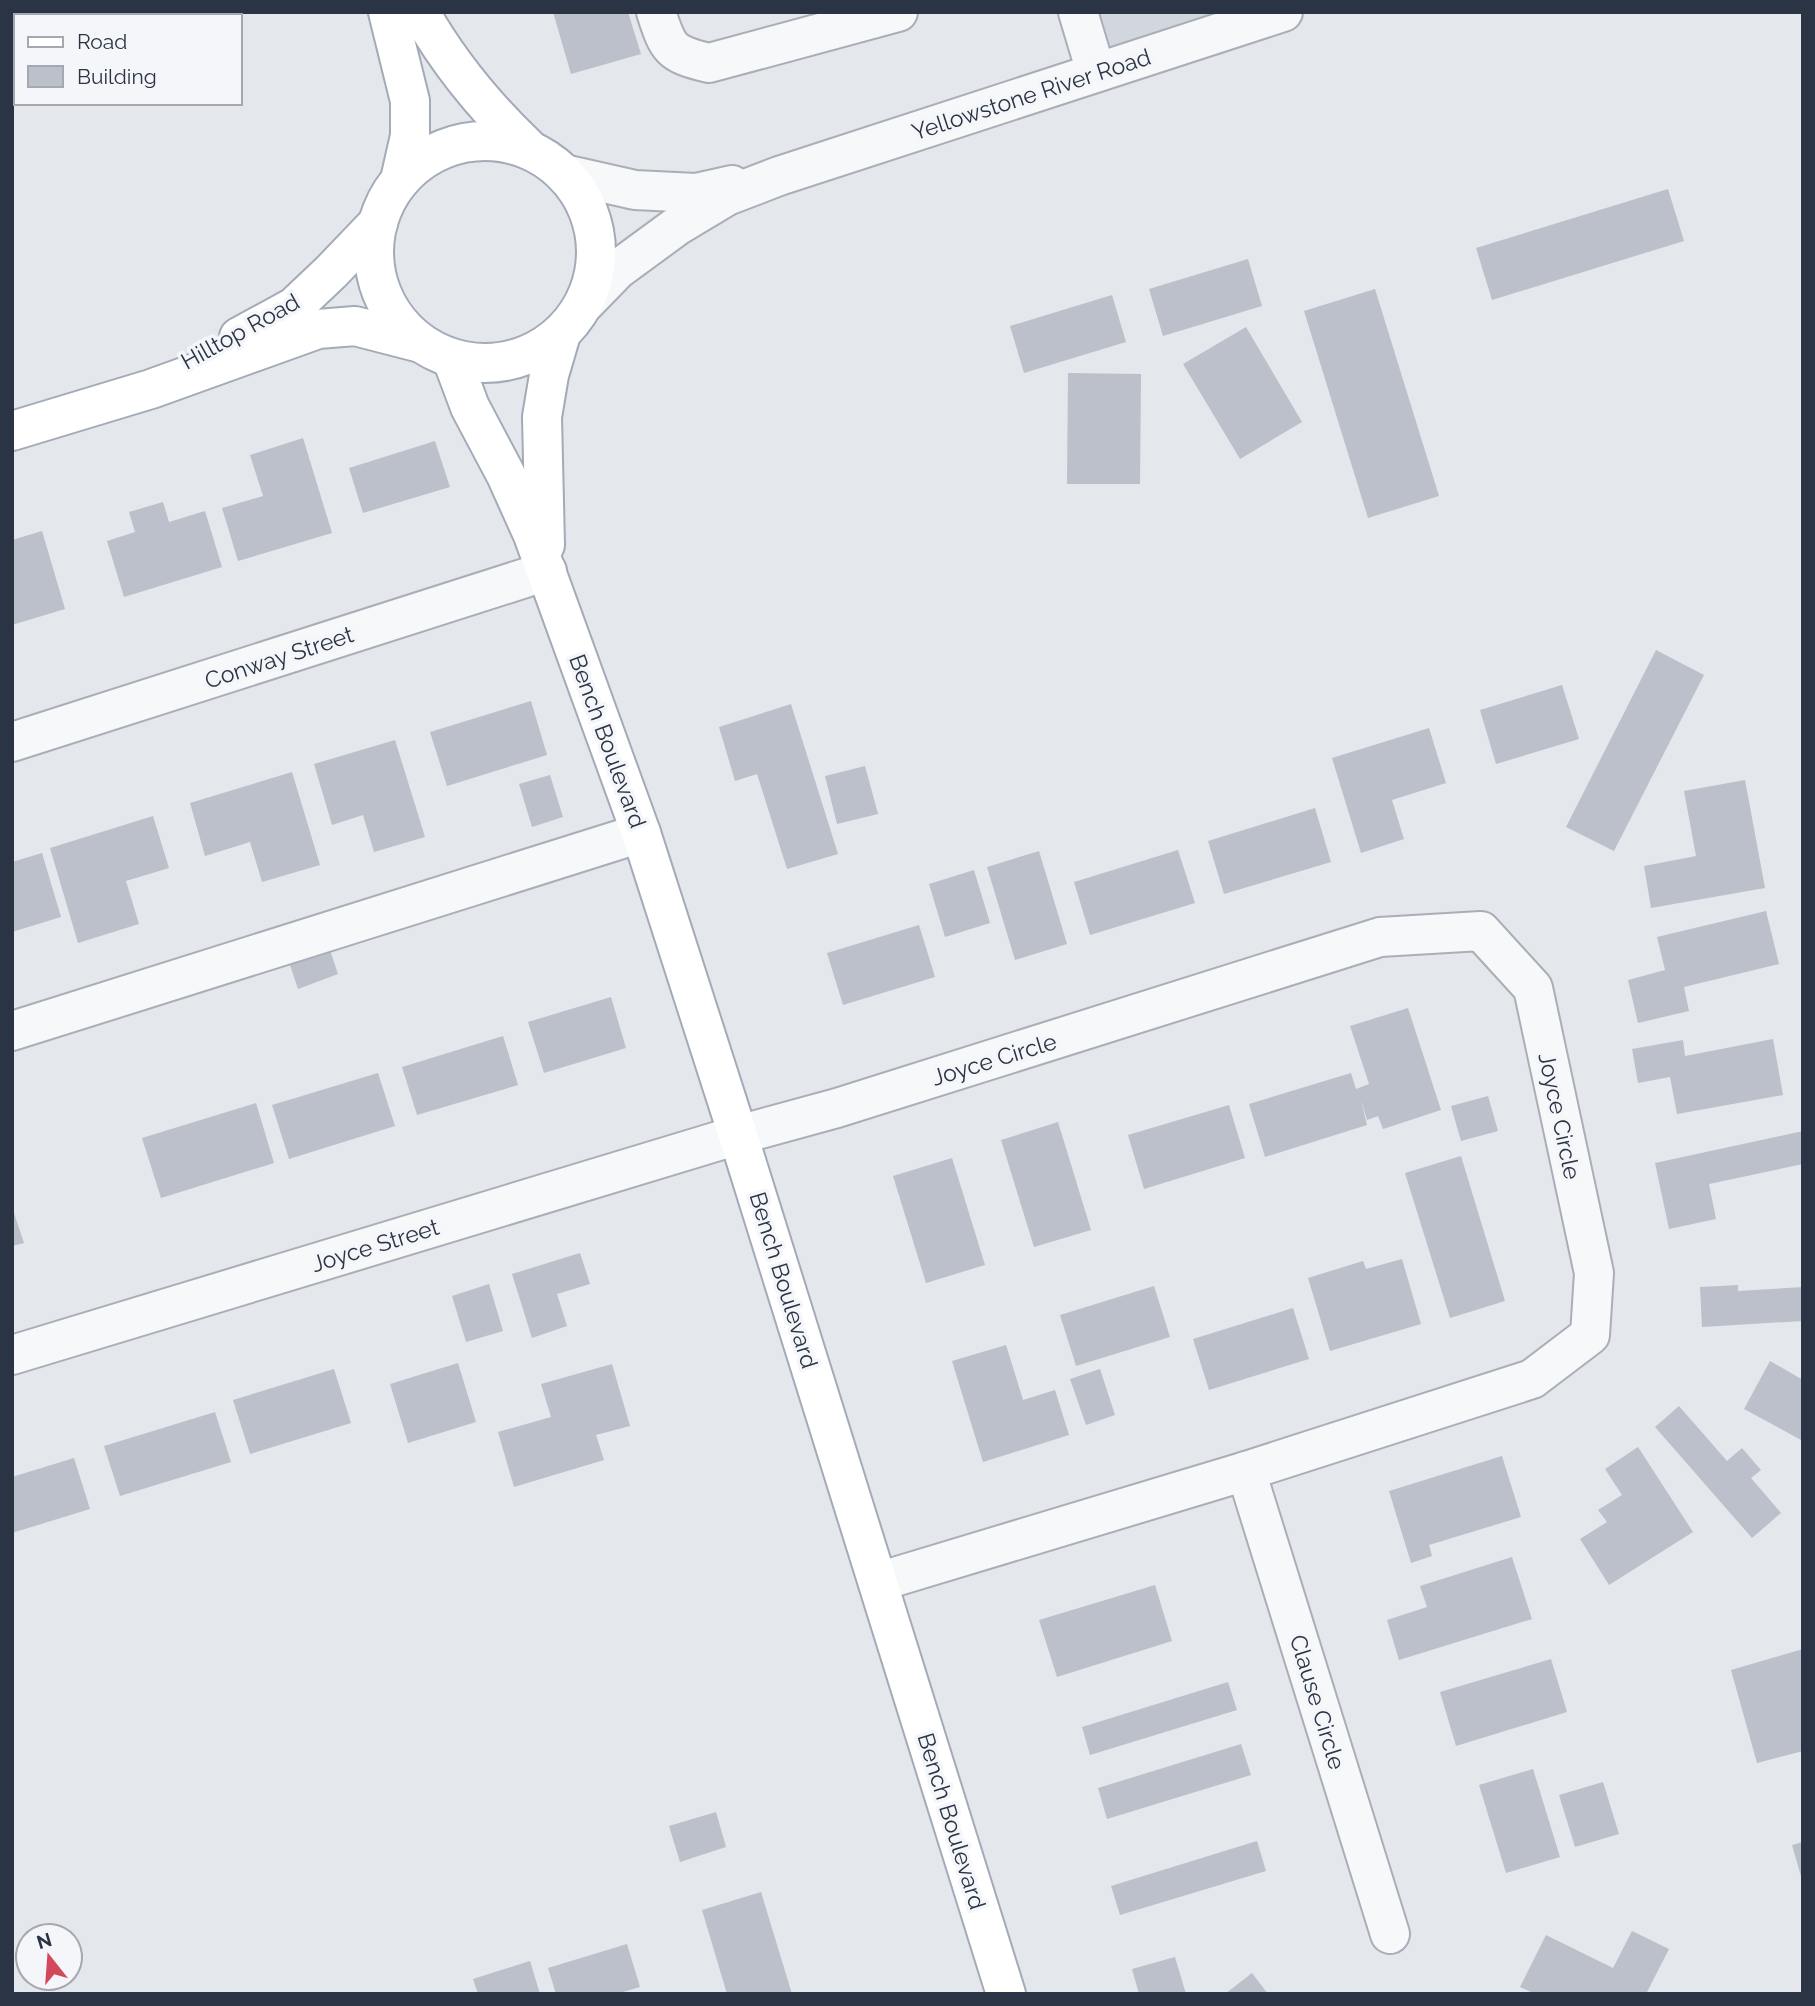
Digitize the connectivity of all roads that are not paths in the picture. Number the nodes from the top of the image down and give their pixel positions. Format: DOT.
graph roads {
  1 [pos="388,12"];
  2 [pos="420,12"];
  3 [pos="656,12"];
  4 [pos="898,12"];
  5 [pos="1078,12"];
  6 [pos="1283,12"];
  7 [pos="1096,72"];
  8 [pos="528,148"];
  9 [pos="564,174"];
  10 [pos="779,176"];
  11 [pos="400,180"];
  12 [pos="378,223"];
  13 [pos="584,303"];
  14 [pos="561,334"];
  15 [pos="417,342"];
  16 [pos="452,359"];
  17 [pos="81,410"];
  18 [pos="12,431"];
  19 [pos="547,571"];
  20 [pos="12,742"];
  21 [pos="641,833"];
  22 [pos="12,1031"];
  23 [pos="738,1135"];
  24 [pos="12,1354"];
  25 [pos="1246,1471"];
  26 [pos="878,1582"];
  27 [pos="1390,1934"];
  28 [pos="1006,1994"];
  1 -- 11 [label="main road"];
  2 -- 8 [label="main road"];
  3 -- 4 [label="street"];
  5 -- 7 [label="street"];
  6 -- 7 [label="street, Yellowstone River Road"];
  7 -- 10 [label="street, Yellowstone River Road"];
  8 -- 9 [label="main road"];
  8 -- 11 [label="main road"];
  9 -- 10 [label="street, Yellowstone River Road"];
  9 -- 13 [label="main road"];
  10 -- 13 [label="street, Yellowstone River Road"];
  11 -- 12 [label="main road"];
  12 -- 15 [label="main road"];
  12 -- 17 [label="main road, Hilltop Road"];
  13 -- 14 [label="main road"];
  14 -- 16 [label="main road"];
  14 -- 19 [label="main road, Bench Boulevard"];
  15 -- 16 [label="main road"];
  15 -- 17 [label="main road, Hilltop Road"];
  16 -- 19 [label="main road, Bench Boulevard"];
  17 -- 18 [label="main road, Hilltop Road"];
  19 -- 20 [label="street, Conway Street"];
  19 -- 21 [label="main road, Bench Boulevard"];
  21 -- 22 [label="street"];
  21 -- 23 [label="main road, Bench Boulevard"];
  23 -- 24 [label="street, Joyce Street"];
  23 -- 25 [label="street, Joyce Circle"];
  23 -- 26 [label="main road, Bench Boulevard"];
  25 -- 26 [label="street, Joyce Circle"];
  25 -- 27 [label="street, Clause Circle"];
  26 -- 28 [label="main road, Bench Boulevard"];
}
